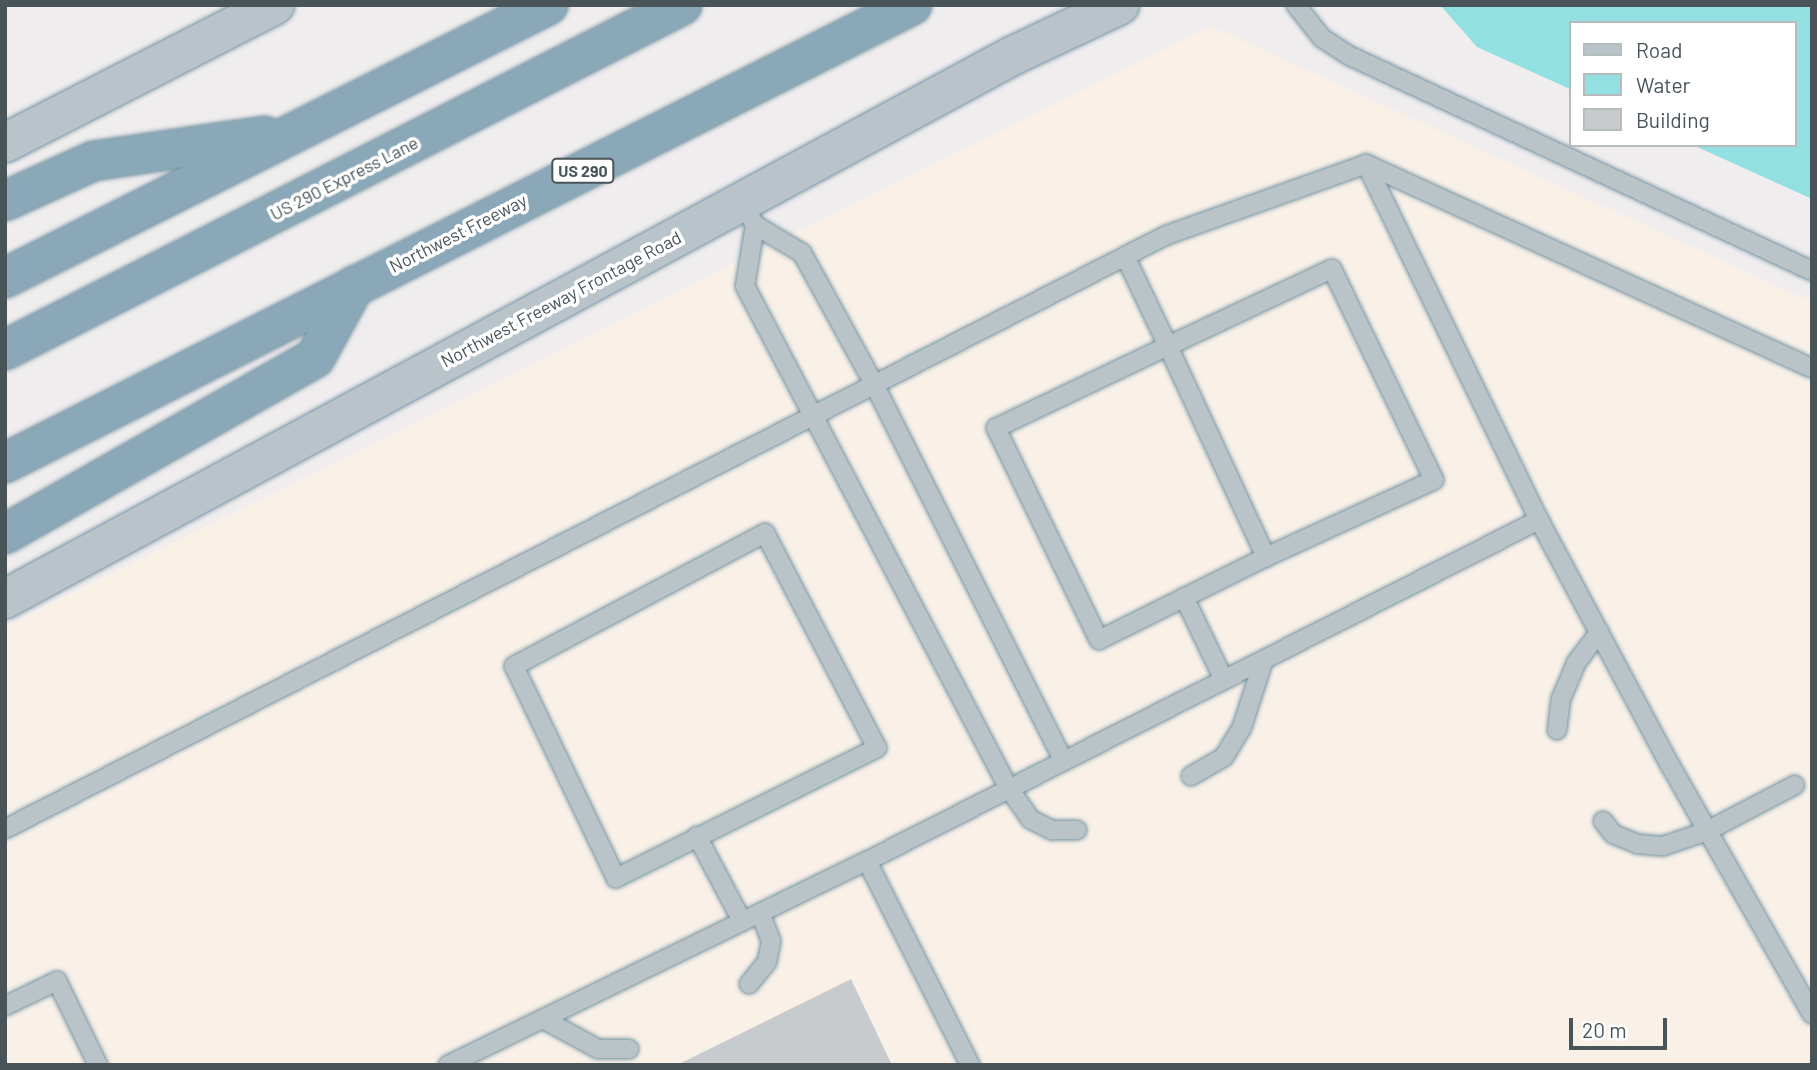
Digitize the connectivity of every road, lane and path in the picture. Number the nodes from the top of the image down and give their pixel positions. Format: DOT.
graph roads {
  1 [pos="275,5"];
  2 [pos="548,5"];
  3 [pos="682,5"];
  4 [pos="912,5"];
  5 [pos="1120,5"];
  6 [pos="1296,5"];
  7 [pos="293,132"];
  8 [pos="5,143"];
  9 [pos="1366,164"];
  10 [pos="5,201"];
  11 [pos="748,213"];
  12 [pos="1125,256"];
  13 [pos="1812,271"];
  14 [pos="5,278"];
  15 [pos="355,285"];
  16 [pos="1168,346"];
  17 [pos="5,350"];
  18 [pos="1812,368"];
  19 [pos="874,384"];
  20 [pos="813,415"];
  21 [pos="5,463"];
  22 [pos="1539,520"];
  23 [pos="5,534"];
  24 [pos="1266,557"];
  25 [pos="1184,597"];
  26 [pos="5,599"];
  27 [pos="1599,632"];
  28 [pos="1264,659"];
  29 [pos="1224,680"];
  30 [pos="1557,730"];
  31 [pos="1064,761"];
  32 [pos="1191,776"];
  33 [pos="1795,785"];
  34 [pos="1008,787"];
  35 [pos="1603,821"];
  36 [pos="5,829"];
  37 [pos="1077,830"];
  38 [pos="1707,831"];
  39 [pos="697,835"];
  40 [pos="867,861"];
  41 [pos="760,913"];
  42 [pos="743,921"];
  43 [pos="749,984"];
  44 [pos="5,1006"];
  45 [pos="1812,1014"];
  46 [pos="543,1018"];
  47 [pos="629,1049"];
  48 [pos="98,1065"];
  49 [pos="448,1065"];
  50 [pos="970,1065"];
  1 -- 8 [label="main road"];
  2 -- 7 [label="highway"];
  3 -- 17 [label="highway, US 290 Express Lane"];
  4 -- 15 [label="highway, Northwest Freeway / US 290"];
  5 -- 11 [label="main road, Northwest Freeway Frontage Road"];
  6 -- 13 [label="lane"];
  7 -- 10 [label="highway"];
  7 -- 14 [label="highway"];
  9 -- 12 [label="lane"];
  9 -- 18 [label="lane"];
  9 -- 22 [label="lane"];
  11 -- 19 [label="lane"];
  11 -- 20 [label="lane"];
  11 -- 26 [label="main road, Northwest Freeway Frontage Road"];
  12 -- 16 [label="lane"];
  12 -- 19 [label="lane"];
  15 -- 21 [label="highway, Northwest Freeway / US 290"];
  15 -- 23 [label="highway"];
  16 -- 24 [label="lane"];
  16 -- 24 [label="lane"];
  16 -- 25 [label="lane"];
  19 -- 20 [label="lane"];
  19 -- 31 [label="lane"];
  20 -- 34 [label="lane"];
  20 -- 36 [label="lane"];
  22 -- 27 [label="lane"];
  22 -- 28 [label="lane"];
  24 -- 25 [label="lane"];
  25 -- 29 [label="lane"];
  27 -- 30 [label="lane"];
  27 -- 38 [label="lane"];
  28 -- 29 [label="lane"];
  28 -- 32 [label="lane"];
  29 -- 31 [label="lane"];
  31 -- 34 [label="lane"];
  33 -- 38 [label="lane"];
  34 -- 37 [label="lane"];
  34 -- 40 [label="lane"];
  35 -- 38 [label="lane"];
  38 -- 45 [label="lane"];
  39 -- 39 [label="lane"];
  39 -- 42 [label="lane"];
  40 -- 41 [label="lane"];
  40 -- 50 [label="lane"];
  41 -- 42 [label="lane"];
  41 -- 43 [label="lane"];
  42 -- 46 [label="lane"];
  44 -- 48 [label="lane"];
  46 -- 47 [label="lane"];
  46 -- 49 [label="lane"];
}
